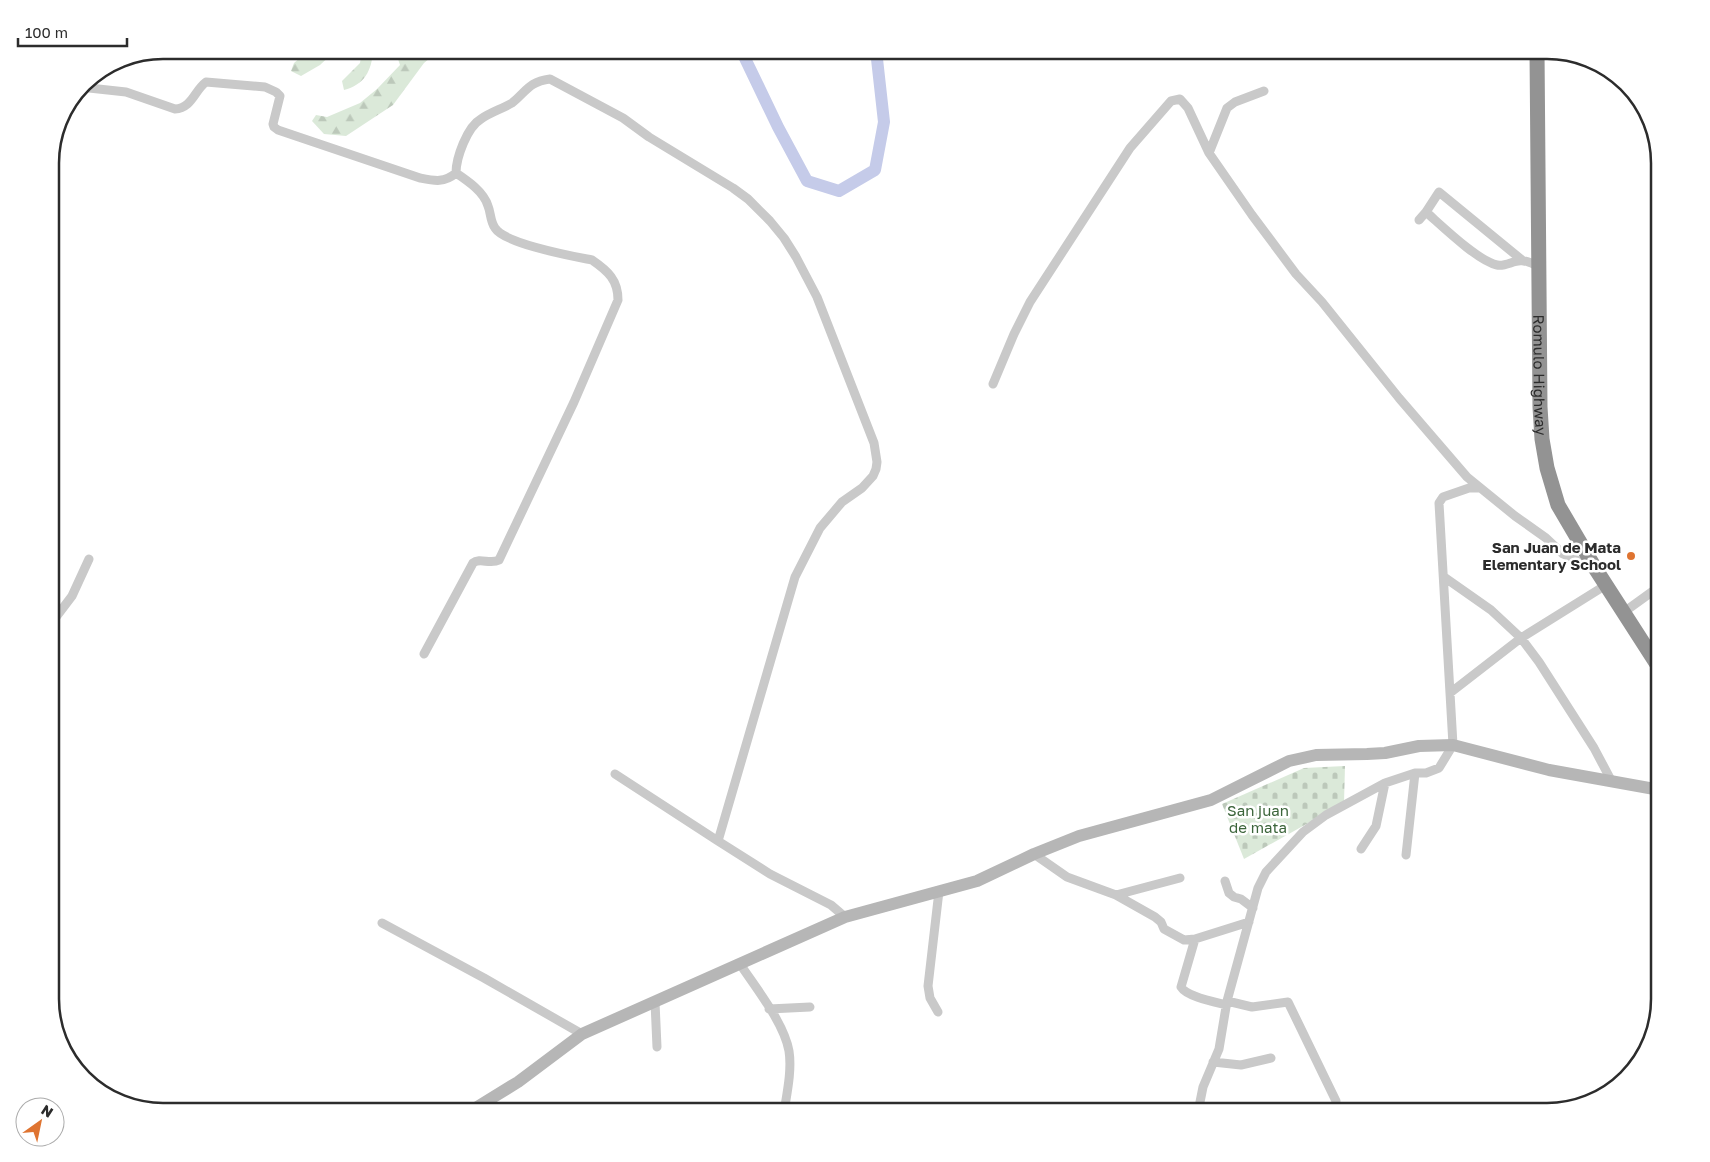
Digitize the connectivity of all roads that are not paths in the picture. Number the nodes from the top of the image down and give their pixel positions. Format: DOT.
graph roads {
  1 [pos="1537,59"];
  2 [pos="90,89"];
  3 [pos="1264,91"];
  4 [pos="1209,153"];
  5 [pos="456,174"];
  6 [pos="1426,212"];
  7 [pos="1419,220"];
  8 [pos="1509,251"];
  9 [pos="1522,260"];
  10 [pos="1498,266"];
  11 [pos="1538,266"];
  12 [pos="993,384"];
  13 [pos="1478,488"];
  14 [pos="89,559"];
  15 [pos="1595,568"];
  16 [pos="1444,577"];
  17 [pos="1606,585"];
  18 [pos="1651,592"];
  19 [pos="1624,612"];
  20 [pos="59,613"];
  21 [pos="1521,638"];
  22 [pos="424,654"];
  23 [pos="1651,655"];
  24 [pos="1450,693"];
  25 [pos="1453,745"];
  26 [pos="1415,772"];
  27 [pos="615,774"];
  28 [pos="1611,780"];
  29 [pos="1385,783"];
  30 [pos="1651,788"];
  31 [pos="718,841"];
  32 [pos="1361,849"];
  33 [pos="1034,854"];
  34 [pos="1406,855"];
  35 [pos="1180,878"];
  36 [pos="1225,881"];
  37 [pos="939,891"];
  38 [pos="1116,895"];
  39 [pos="1253,908"];
  40 [pos="845,916"];
  41 [pos="1249,922"];
  42 [pos="382,923"];
  43 [pos="1196,939"];
  44 [pos="740,964"];
  45 [pos="655,1002"];
  46 [pos="1227,1003"];
  47 [pos="810,1007"];
  48 [pos="769,1008"];
  49 [pos="938,1012"];
  50 [pos="582,1034"];
  51 [pos="657,1046"];
  52 [pos="1271,1058"];
  53 [pos="1213,1062"];
  54 [pos="484,1103"];
  55 [pos="785,1103"];
  56 [pos="1200,1103"];
  57 [pos="1336,1103"];
  1 -- 11 [label="highway, Romulo Highway"];
  2 -- 5 [label="street"];
  3 -- 4 [label="street"];
  4 -- 12 [label="street"];
  4 -- 13 [label="street"];
  5 -- 22 [label="street"];
  5 -- 31 [label="street"];
  6 -- 7 [label="street"];
  6 -- 8 [label="street"];
  6 -- 10 [label="street"];
  8 -- 9 [label="street"];
  8 -- 10 [label="street"];
  9 -- 10 [label="street"];
  9 -- 11 [label="street"];
  11 -- 15 [label="highway, Romulo Highway"];
  13 -- 15 [label="street"];
  13 -- 16 [label="street"];
  14 -- 20 [label="street"];
  15 -- 17 [label="highway, Romulo Highway"];
  16 -- 21 [label="street"];
  16 -- 24 [label="street"];
  17 -- 19 [label="highway, Romulo Highway"];
  17 -- 21 [label="street"];
  18 -- 19 [label="street"];
  19 -- 23 [label="highway, Romulo Highway"];
  21 -- 24 [label="street"];
  21 -- 28 [label="street"];
  24 -- 25 [label="street"];
  25 -- 26 [label="street"];
  25 -- 28 [label="street"];
  25 -- 33 [label="street"];
  26 -- 29 [label="street"];
  26 -- 34 [label="street"];
  27 -- 31 [label="street"];
  28 -- 30 [label="street"];
  29 -- 32 [label="street"];
  29 -- 39 [label="street"];
  31 -- 40 [label="street"];
  33 -- 37 [label="street"];
  33 -- 38 [label="street"];
  35 -- 38 [label="street"];
  36 -- 39 [label="street"];
  37 -- 40 [label="street"];
  37 -- 49 [label="street"];
  38 -- 43 [label="street"];
  39 -- 41 [label="street"];
  40 -- 44 [label="street"];
  41 -- 43 [label="street"];
  41 -- 46 [label="street"];
  42 -- 50 [label="street"];
  43 -- 46 [label="street"];
  44 -- 45 [label="street"];
  44 -- 48 [label="street"];
  45 -- 50 [label="street"];
  45 -- 51 [label="street"];
  46 -- 53 [label="street"];
  46 -- 57 [label="street"];
  47 -- 48 [label="street"];
  48 -- 55 [label="street"];
  50 -- 54 [label="street"];
  52 -- 53 [label="street"];
  53 -- 56 [label="street"];
}
